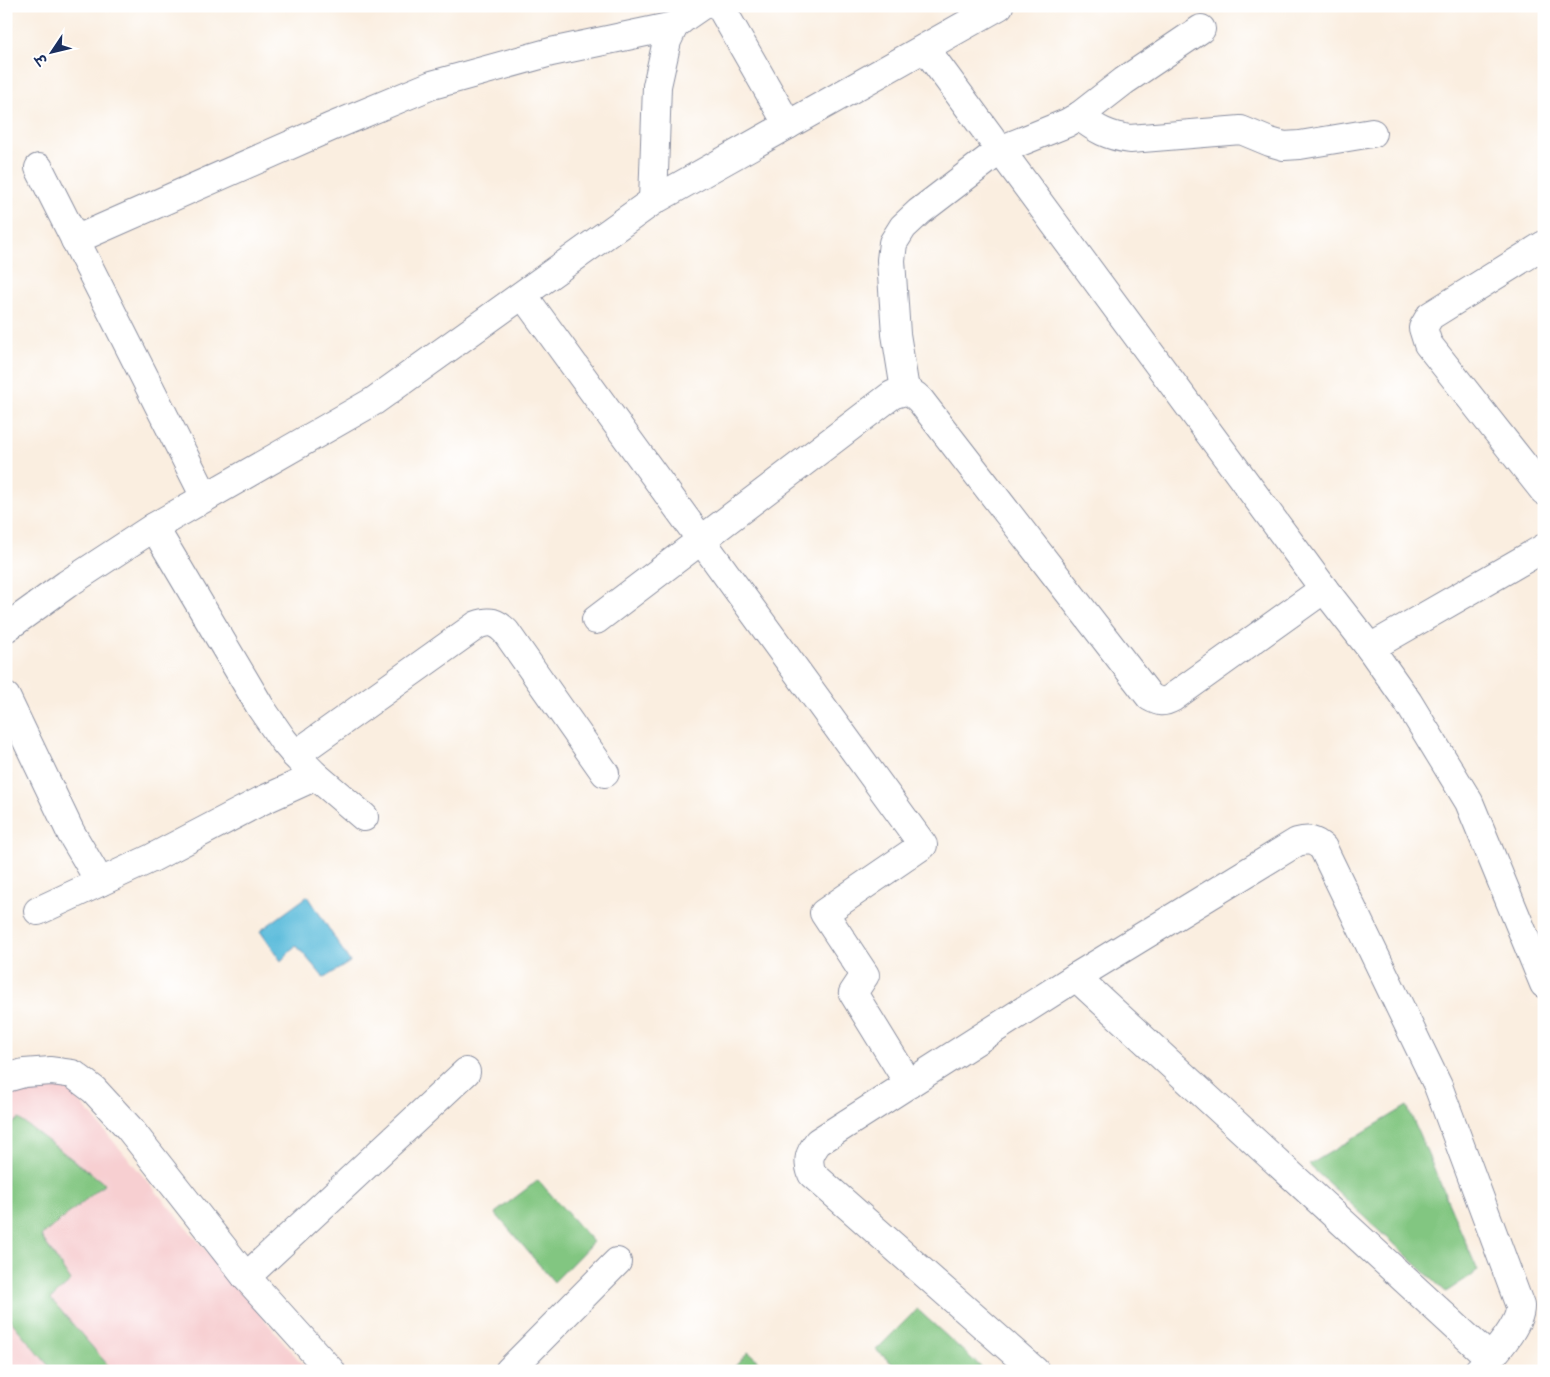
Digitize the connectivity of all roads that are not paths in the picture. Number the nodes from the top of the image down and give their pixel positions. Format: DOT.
graph roads {
  1 [pos="701,6"];
  2 [pos="720,6"];
  3 [pos="999,6"];
  4 [pos="674,26"];
  5 [pos="1201,29"];
  6 [pos="925,48"];
  7 [pos="1079,116"];
  8 [pos="788,125"];
  9 [pos="1372,133"];
  10 [pos="1000,150"];
  11 [pos="39,168"];
  12 [pos="653,201"];
  13 [pos="76,240"];
  14 [pos="1544,245"];
  15 [pos="522,295"];
  16 [pos="905,390"];
  17 [pos="1544,491"];
  18 [pos="205,498"];
  19 [pos="154,527"];
  20 [pos="700,539"];
  21 [pos="1544,548"];
  22 [pos="1324,589"];
  23 [pos="596,620"];
  24 [pos="6,628"];
  25 [pos="1370,648"];
  26 [pos="6,697"];
  27 [pos="295,754"];
  28 [pos="605,773"];
  29 [pos="316,776"];
  30 [pos="364,816"];
  31 [pos="100,882"];
  32 [pos="38,910"];
  33 [pos="1076,977"];
  34 [pos="1544,984"];
  35 [pos="466,1072"];
  36 [pos="6,1078"];
  37 [pos="909,1084"];
  38 [pos="617,1262"];
  39 [pos="246,1277"];
  40 [pos="1484,1364"];
  41 [pos="1032,1370"];
  42 [pos="331,1371"];
  43 [pos="509,1371"];
  1 -- 4 [label="street"];
  2 -- 8 [label="street"];
  3 -- 6 [label="street"];
  4 -- 12 [label="street"];
  4 -- 13 [label="street"];
  5 -- 7 [label="street"];
  6 -- 8 [label="street"];
  6 -- 10 [label="street"];
  7 -- 9 [label="street"];
  7 -- 10 [label="street"];
  8 -- 12 [label="street"];
  10 -- 16 [label="street"];
  10 -- 22 [label="street"];
  11 -- 13 [label="street"];
  12 -- 15 [label="street"];
  13 -- 18 [label="street"];
  14 -- 17 [label="street"];
  15 -- 18 [label="street"];
  15 -- 20 [label="street"];
  16 -- 20 [label="street"];
  16 -- 22 [label="street"];
  18 -- 19 [label="street"];
  19 -- 24 [label="street"];
  19 -- 27 [label="street"];
  20 -- 23 [label="street"];
  20 -- 37 [label="street"];
  21 -- 25 [label="street"];
  22 -- 25 [label="street"];
  25 -- 34 [label="street"];
  26 -- 31 [label="street"];
  27 -- 28 [label="street"];
  27 -- 29 [label="street"];
  29 -- 30 [label="street"];
  29 -- 31 [label="street"];
  31 -- 32 [label="street"];
  33 -- 37 [label="street"];
  33 -- 40 [label="street"];
  33 -- 40 [label="street"];
  35 -- 39 [label="street"];
  36 -- 39 [label="street"];
  37 -- 41 [label="street"];
  38 -- 43 [label="street"];
  39 -- 42 [label="street"];
}
